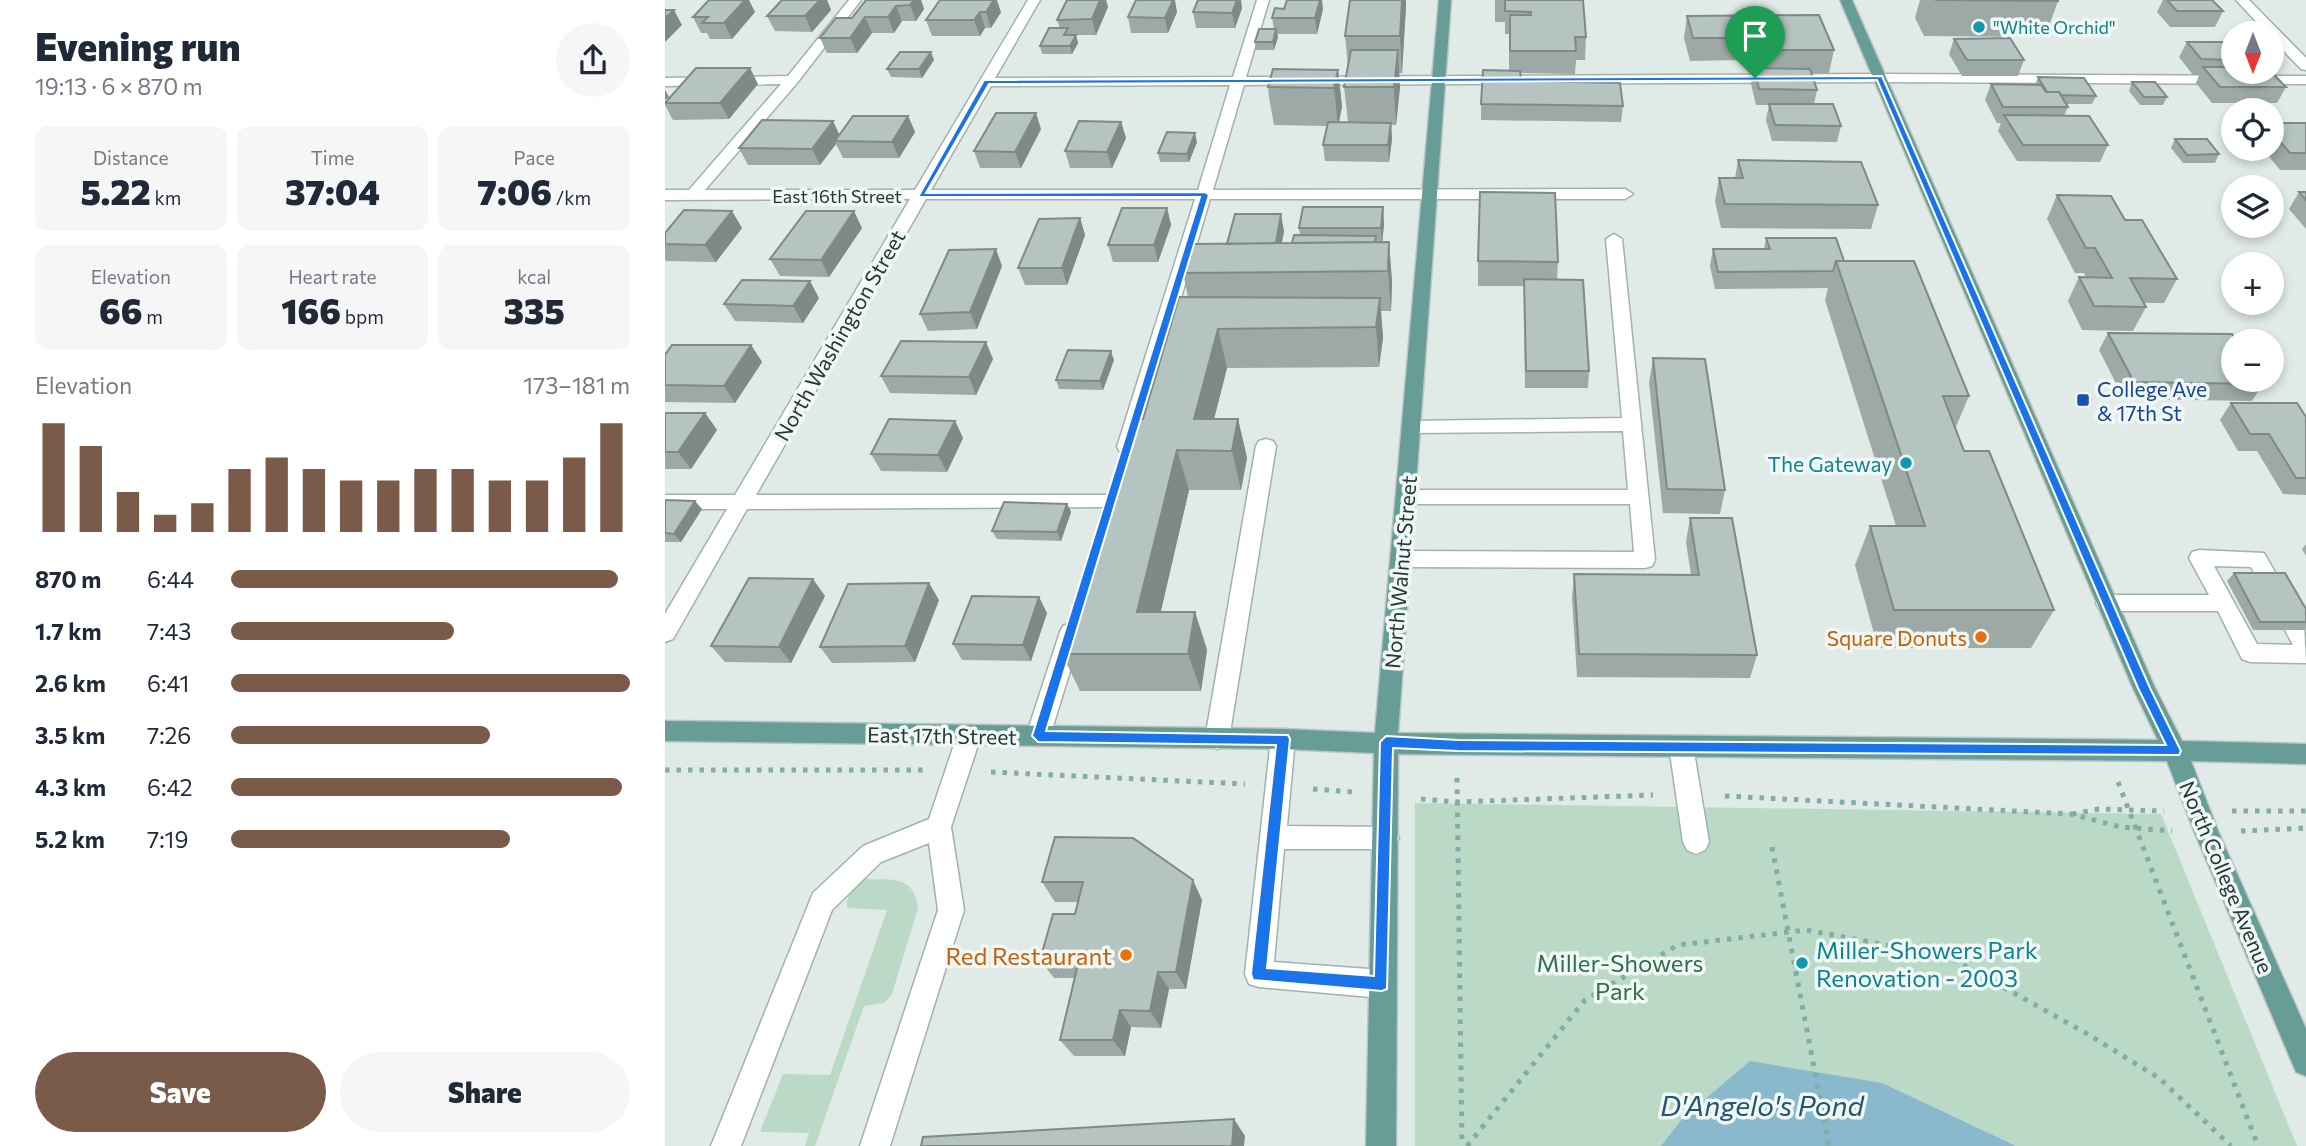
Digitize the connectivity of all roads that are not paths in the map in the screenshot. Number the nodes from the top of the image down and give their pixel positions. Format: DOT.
graph roads {
  1 [pos="855,0"];
  2 [pos="1034,0"];
  3 [pos="1263,0"];
  4 [pos="1445,0"];
  5 [pos="1846,0"];
  6 [pos="2242,0"];
  7 [pos="2306,66"];
  8 [pos="1880,78"];
  9 [pos="792,80"];
  10 [pos="2306,80"];
  11 [pos="1439,81"];
  12 [pos="665,82"];
  13 [pos="986,82"];
  14 [pos="1238,82"];
  15 [pos="1430,194"];
  16 [pos="1625,194"];
  17 [pos="665,195"];
  18 [pos="693,195"];
  19 [pos="1205,195"];
  20 [pos="921,196"];
  21 [pos="1614,239"];
  22 [pos="1632,424"];
  23 [pos="1411,427"];
  24 [pos="1266,446"];
  25 [pos="1122,463"];
  26 [pos="1406,497"];
  27 [pos="1639,497"];
  28 [pos="665,502"];
  29 [pos="741,502"];
  30 [pos="1110,502"];
  31 [pos="1401,559"];
  32 [pos="2269,581"];
  33 [pos="2107,603"];
  34 [pos="2224,603"];
  35 [pos="1075,619"];
  36 [pos="665,632"];
  37 [pos="2306,654"];
  38 [pos="665,731"];
  39 [pos="969,736"];
  40 [pos="1038,736"];
  41 [pos="1217,739"];
  42 [pos="1283,739"];
  43 [pos="1386,742"];
  44 [pos="1681,746"];
  45 [pos="2175,751"];
  46 [pos="2306,754"];
  47 [pos="939,827"];
  48 [pos="1273,837"];
  49 [pos="1386,838"];
  50 [pos="1696,842"];
  51 [pos="1382,984"];
  52 [pos="2306,1062"];
  53 [pos="726,1146"];
  54 [pos="875,1146"];
  55 [pos="1381,1146"];
  1 -- 9 [label="street"];
  2 -- 13 [label="street, North Washington Street"];
  3 -- 14 [label="street"];
  4 -- 11 [label="main road, North Walnut Street"];
  5 -- 8 [label="main road, North College Avenue"];
  6 -- 7 [label="street"];
  8 -- 10 [label="street"];
  8 -- 11 [label="street"];
  8 -- 33 [label="main road, North College Avenue"];
  9 -- 12 [label="street"];
  9 -- 18 [label="street"];
  11 -- 14 [label="street"];
  11 -- 15 [label="main road, North Walnut Street"];
  13 -- 14 [label="street"];
  13 -- 20 [label="street, North Washington Street"];
  14 -- 19 [label="street"];
  15 -- 16 [label="street, East 16th Street"];
  15 -- 19 [label="street, East 16th Street"];
  15 -- 23 [label="main road, North Walnut Street"];
  17 -- 18 [label="street, East 16th Street"];
  18 -- 20 [label="street, East 16th Street"];
  19 -- 20 [label="street, East 16th Street"];
  19 -- 25 [label="street"];
  20 -- 29 [label="street, North Washington Street"];
  21 -- 22 [label="street"];
  22 -- 23 [label="street"];
  22 -- 27 [label="street"];
  23 -- 26 [label="main road, North Walnut Street"];
  24 -- 41 [label="street"];
  26 -- 27 [label="street"];
  26 -- 31 [label="main road, North Walnut Street"];
  27 -- 31 [label="street"];
  28 -- 29 [label="street"];
  29 -- 30 [label="street"];
  29 -- 36 [label="street, North Washington Street"];
  31 -- 43 [label="main road, North Walnut Street"];
  32 -- 34 [label="street"];
  33 -- 34 [label="street"];
  33 -- 45 [label="main road, North College Avenue"];
  34 -- 37 [label="street"];
  35 -- 40 [label="street"];
  38 -- 39 [label="main road, East 17th Street"];
  39 -- 40 [label="main road, East 17th Street"];
  39 -- 47 [label="street"];
  40 -- 41 [label="main road, East 17th Street"];
  41 -- 42 [label="main road, East 17th Street"];
  42 -- 43 [label="main road, East 17th Street"];
  42 -- 48 [label="street"];
  43 -- 44 [label="main road, East 17th Street"];
  43 -- 49 [label="main road, North Walnut Street"];
  44 -- 45 [label="main road, East 17th Street"];
  44 -- 50 [label="street"];
  45 -- 46 [label="main road, East 17th Street"];
  45 -- 52 [label="main road, North College Avenue"];
  47 -- 53 [label="street"];
  47 -- 54 [label="street"];
  48 -- 49 [label="street"];
  48 -- 51 [label="street"];
  49 -- 51 [label="main road, North Walnut Street"];
  51 -- 55 [label="main road, North Walnut Street"];
}
